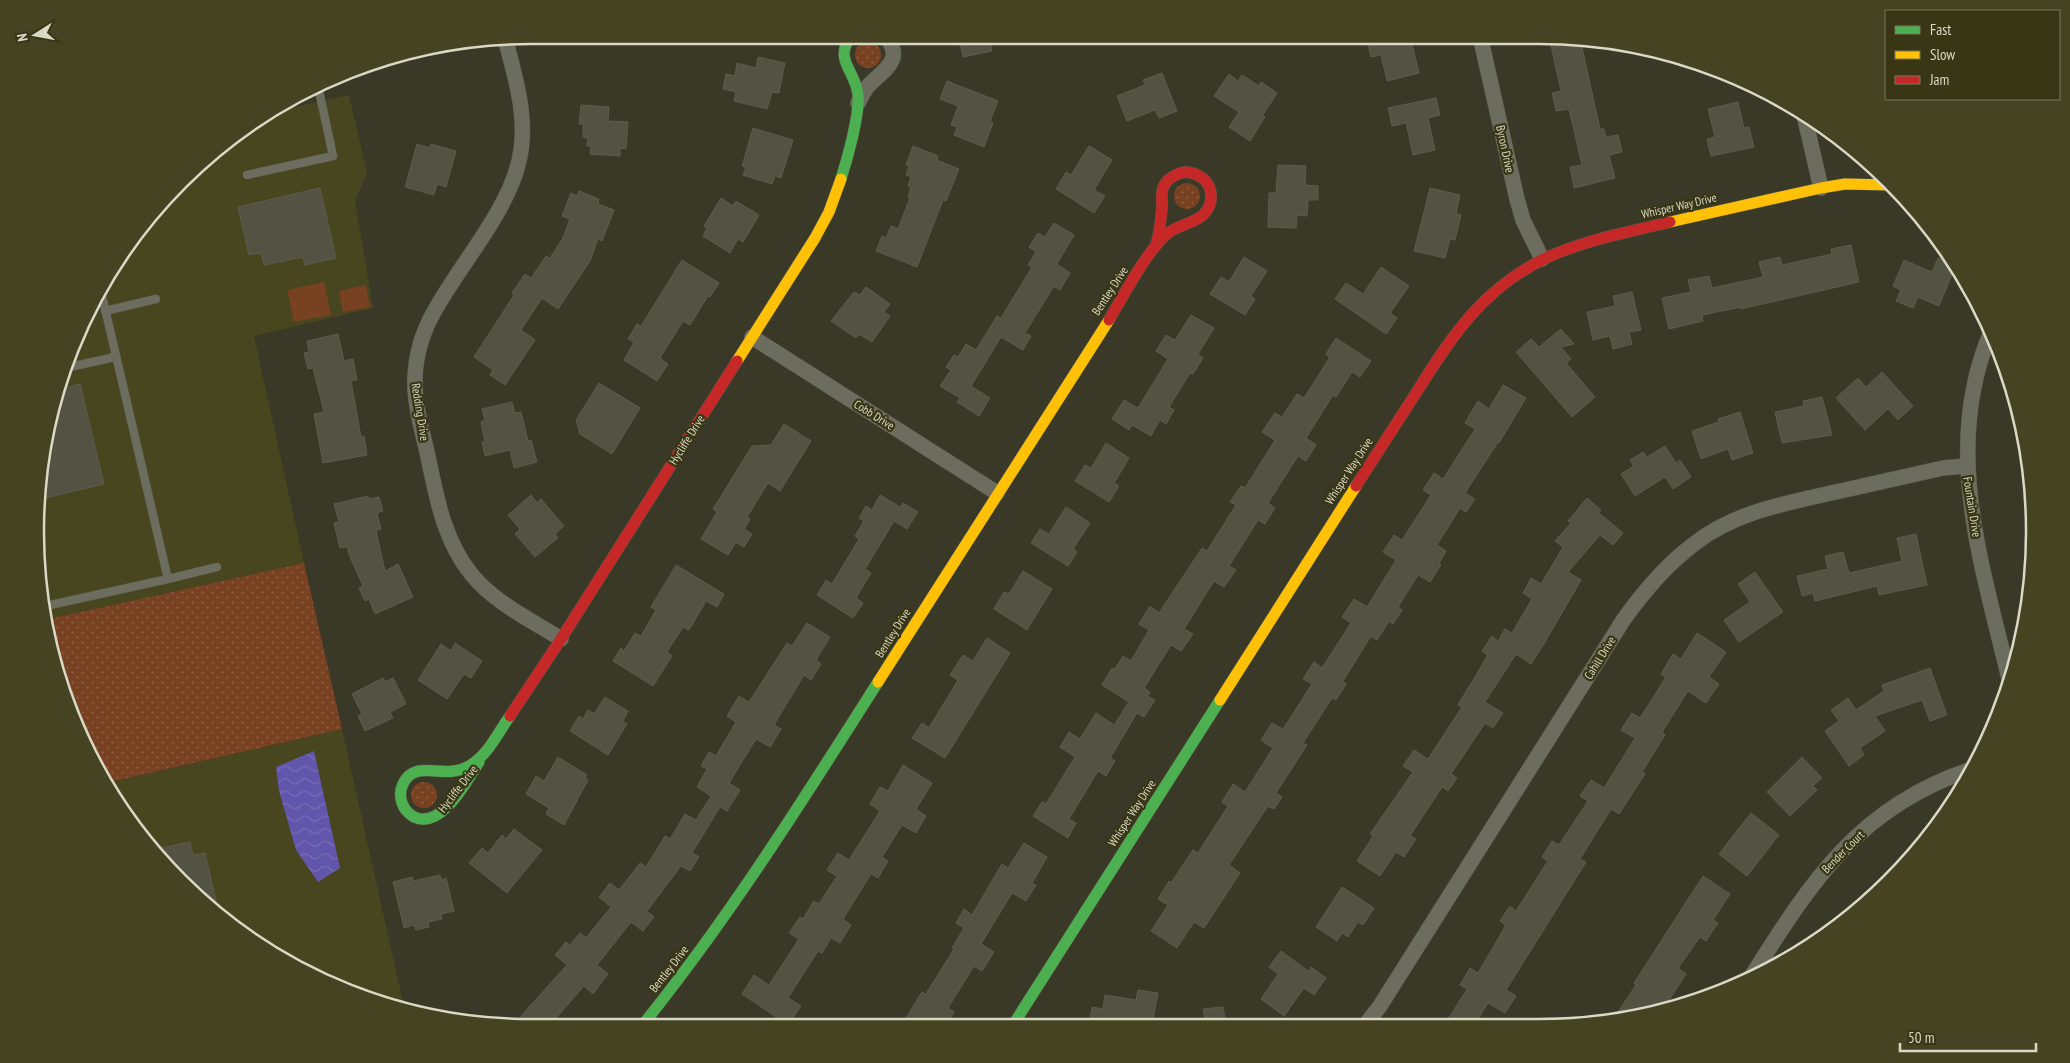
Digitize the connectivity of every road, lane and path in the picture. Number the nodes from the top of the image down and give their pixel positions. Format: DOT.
graph roads {
  1 [pos="845,44"];
  2 [pos="891,44"];
  3 [pos="1482,44"];
  4 [pos="507,45"];
  5 [pos="319,92"];
  6 [pos="858,103"];
  7 [pos="1806,124"];
  8 [pos="247,175"];
  9 [pos="1881,185"];
  10 [pos="1821,188"];
  11 [pos="1156,244"];
  12 [pos="1542,259"];
  13 [pos="156,299"];
  14 [pos="103,300"];
  15 [pos="105,311"];
  16 [pos="752,337"];
  17 [pos="1987,342"];
  18 [pos="115,356"];
  19 [pos="73,366"];
  20 [pos="1966,466"];
  21 [pos="997,493"];
  22 [pos="217,567"];
  23 [pos="168,579"];
  24 [pos="50,605"];
  25 [pos="560,639"];
  26 [pos="2007,668"];
  27 [pos="479,762"];
  28 [pos="1962,773"];
  29 [pos="1757,967"];
  30 [pos="647,1019"];
  31 [pos="1017,1019"];
  32 [pos="1370,1019"];
  1 -- 6 [label="street, Hycliffe Drive"];
  2 -- 6 [label="street, Hycliffe Drive"];
  3 -- 12 [label="street, Byron Drive"];
  4 -- 25 [label="street, Redding Drive"];
  5 -- 8 [label="lane"];
  6 -- 16 [label="street, Hycliffe Drive"];
  7 -- 10 [label="street"];
  9 -- 10 [label="street, Whisper Way Drive"];
  10 -- 12 [label="street, Whisper Way Drive"];
  11 -- 11 [label="street, Bentley Drive"];
  11 -- 21 [label="street, Bentley Drive"];
  12 -- 31 [label="street, Whisper Way Drive"];
  13 -- 15 [label="lane"];
  14 -- 15 [label="lane"];
  15 -- 18 [label="lane"];
  16 -- 21 [label="street, Cobb Drive"];
  16 -- 25 [label="street, Hycliffe Drive"];
  17 -- 20 [label="street, Fountain Drive"];
  18 -- 19 [label="lane"];
  18 -- 23 [label="lane"];
  20 -- 26 [label="street, Fountain Drive"];
  20 -- 32 [label="street, Cahill Drive"];
  21 -- 30 [label="street, Bentley Drive"];
  22 -- 23 [label="lane"];
  23 -- 24 [label="lane"];
  25 -- 27 [label="street, Hycliffe Drive"];
  27 -- 27 [label="street, Hycliffe Drive"];
  28 -- 29 [label="street, Bender Court"];
}
